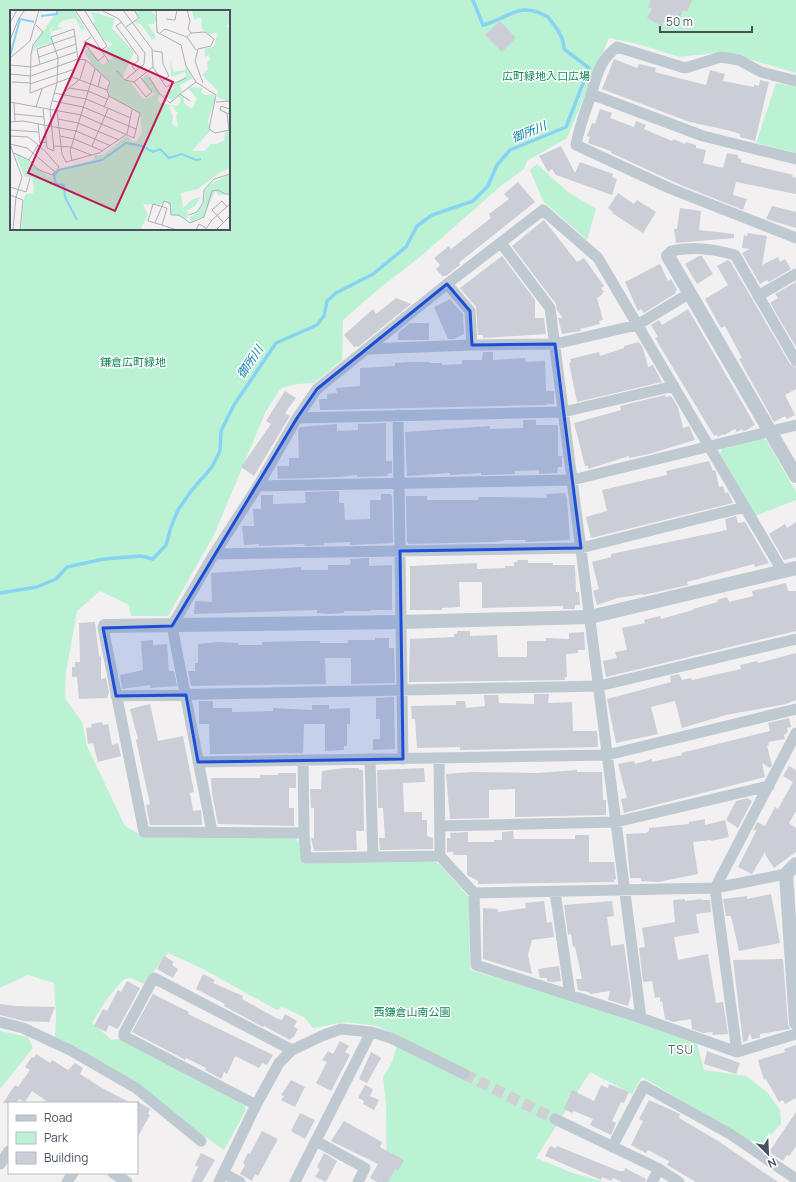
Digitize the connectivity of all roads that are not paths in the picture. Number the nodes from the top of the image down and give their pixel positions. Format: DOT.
graph roads {
  1 [pos="796,81"];
  2 [pos="591,94"];
  3 [pos="796,159"];
  4 [pos="796,238"];
  5 [pos="501,243"];
  6 [pos="668,256"];
  7 [pos="796,274"];
  8 [pos="447,284"];
  9 [pos="690,293"];
  10 [pos="758,296"];
  11 [pos="637,324"];
  12 [pos="555,344"];
  13 [pos="472,345"];
  14 [pos="368,349"];
  15 [pos="796,361"];
  16 [pos="674,386"];
  17 [pos="563,412"];
  18 [pos="398,415"];
  19 [pos="297,418"];
  20 [pos="796,425"];
  21 [pos="769,431"];
  22 [pos="709,446"];
  23 [pos="796,476"];
  24 [pos="572,480"];
  25 [pos="399,484"];
  26 [pos="258,486"];
  27 [pos="745,507"];
  28 [pos="581,548"];
  29 [pos="400,551"];
  30 [pos="214,554"];
  31 [pos="790,570"];
  32 [pos="590,617"];
  33 [pos="401,622"];
  34 [pos="105,626"];
  35 [pos="172,626"];
  36 [pos="796,639"];
  37 [pos="598,686"];
  38 [pos="402,691"];
  39 [pos="186,695"];
  40 [pos="116,696"];
  41 [pos="796,709"];
  42 [pos="796,733"];
  43 [pos="607,755"];
  44 [pos="439,758"];
  45 [pos="370,759"];
  46 [pos="404,759"];
  47 [pos="303,761"];
  48 [pos="198,762"];
  49 [pos="769,786"];
  50 [pos="616,822"];
  51 [pos="440,826"];
  52 [pos="212,832"];
  53 [pos="304,832"];
  54 [pos="440,856"];
  55 [pos="373,858"];
  56 [pos="796,864"];
  57 [pos="786,874"];
  58 [pos="715,888"];
  59 [pos="625,890"];
  60 [pos="554,892"];
  61 [pos="474,893"];
  62 [pos="794,950"];
  63 [pos="570,995"];
  64 [pos="641,1018"];
  65 [pos="0,1022"];
  66 [pos="796,1024"];
  67 [pos="370,1032"];
  68 [pos="796,1034"];
  69 [pos="292,1050"];
  70 [pos="736,1052"];
  71 [pos="464,1074"];
  72 [pos="256,1106"];
  73 [pos="554,1119"];
  74 [pos="201,1141"];
  75 [pos="316,1141"];
  76 [pos="612,1147"];
  77 [pos="8,1152"];
  78 [pos="0,1164"];
  79 [pos="659,1169"];
  80 [pos="114,1174"];
  81 [pos="221,1178"];
  82 [pos="796,1179"];
  83 [pos="126,1182"];
  84 [pos="240,1182"];
  85 [pos="295,1182"];
  86 [pos="358,1182"];
  87 [pos="652,1182"];
  88 [pos="679,1182"];
  1 -- 2 [label="street"];
  2 -- 3 [label="street"];
  2 -- 4 [label="street"];
  5 -- 8 [label="street"];
  5 -- 11 [label="street"];
  5 -- 12 [label="street"];
  6 -- 9 [label="street"];
  6 -- 10 [label="street"];
  7 -- 10 [label="street"];
  8 -- 13 [label="street"];
  8 -- 14 [label="street"];
  9 -- 11 [label="street"];
  9 -- 21 [label="street"];
  10 -- 15 [label="street"];
  11 -- 12 [label="street"];
  11 -- 16 [label="street"];
  12 -- 13 [label="street"];
  12 -- 17 [label="street"];
  13 -- 14 [label="street"];
  14 -- 19 [label="street"];
  16 -- 17 [label="street"];
  16 -- 22 [label="street"];
  17 -- 18 [label="street"];
  17 -- 24 [label="street"];
  18 -- 19 [label="street"];
  18 -- 25 [label="street"];
  19 -- 26 [label="street"];
  20 -- 21 [label="street"];
  21 -- 22 [label="street"];
  21 -- 23 [label="street"];
  22 -- 24 [label="street"];
  22 -- 27 [label="street"];
  24 -- 25 [label="street"];
  24 -- 28 [label="street"];
  25 -- 26 [label="street"];
  25 -- 29 [label="street"];
  26 -- 30 [label="street"];
  27 -- 28 [label="street"];
  27 -- 31 [label="street"];
  28 -- 29 [label="street"];
  28 -- 32 [label="street"];
  29 -- 30 [label="street"];
  29 -- 33 [label="street"];
  30 -- 35 [label="street"];
  31 -- 32 [label="street"];
  32 -- 33 [label="street"];
  32 -- 37 [label="street"];
  33 -- 35 [label="street"];
  33 -- 38 [label="street"];
  34 -- 35 [label="street"];
  34 -- 40 [label="street"];
  35 -- 39 [label="street"];
  36 -- 37 [label="street"];
  37 -- 38 [label="street"];
  37 -- 43 [label="street"];
  38 -- 39 [label="street"];
  38 -- 46 [label="street"];
  39 -- 40 [label="street"];
  39 -- 48 [label="street"];
  40 -- 52 [label="street"];
  41 -- 43 [label="street"];
  42 -- 49 [label="street"];
  43 -- 44 [label="street"];
  43 -- 50 [label="street"];
  44 -- 46 [label="street"];
  44 -- 51 [label="street"];
  45 -- 46 [label="street"];
  45 -- 47 [label="street"];
  45 -- 55 [label="street"];
  47 -- 48 [label="street"];
  47 -- 53 [label="street"];
  48 -- 52 [label="street"];
  49 -- 50 [label="street"];
  49 -- 58 [label="street"];
  50 -- 51 [label="street"];
  50 -- 59 [label="street"];
  51 -- 54 [label="street"];
  52 -- 53 [label="street"];
  53 -- 55 [label="street"];
  54 -- 55 [label="street"];
  54 -- 61 [label="street"];
  56 -- 57 [label="street"];
  57 -- 58 [label="street"];
  57 -- 62 [label="street"];
  58 -- 59 [label="street"];
  58 -- 70 [label="street"];
  59 -- 60 [label="street"];
  59 -- 64 [label="street"];
  60 -- 61 [label="street"];
  60 -- 63 [label="street"];
  61 -- 63 [label="street"];
  62 -- 66 [label="street"];
  63 -- 64 [label="street"];
  64 -- 70 [label="street"];
  65 -- 74 [label="street"];
  67 -- 69 [label="street"];
  67 -- 71 [label="street"];
  67 -- 75 [label="street"];
  68 -- 70 [label="street"];
  69 -- 72 [label="street"];
  69 -- 72 [label="street"];
  72 -- 81 [label="street"];
  73 -- 76 [label="street"];
  75 -- 85 [label="street"];
  75 -- 86 [label="street"];
  76 -- 79 [label="street"];
  76 -- 82 [label="street"];
  77 -- 78 [label="street"];
  79 -- 87 [label="street"];
  79 -- 88 [label="street"];
  80 -- 83 [label="street"];
  81 -- 84 [label="street"];
}
